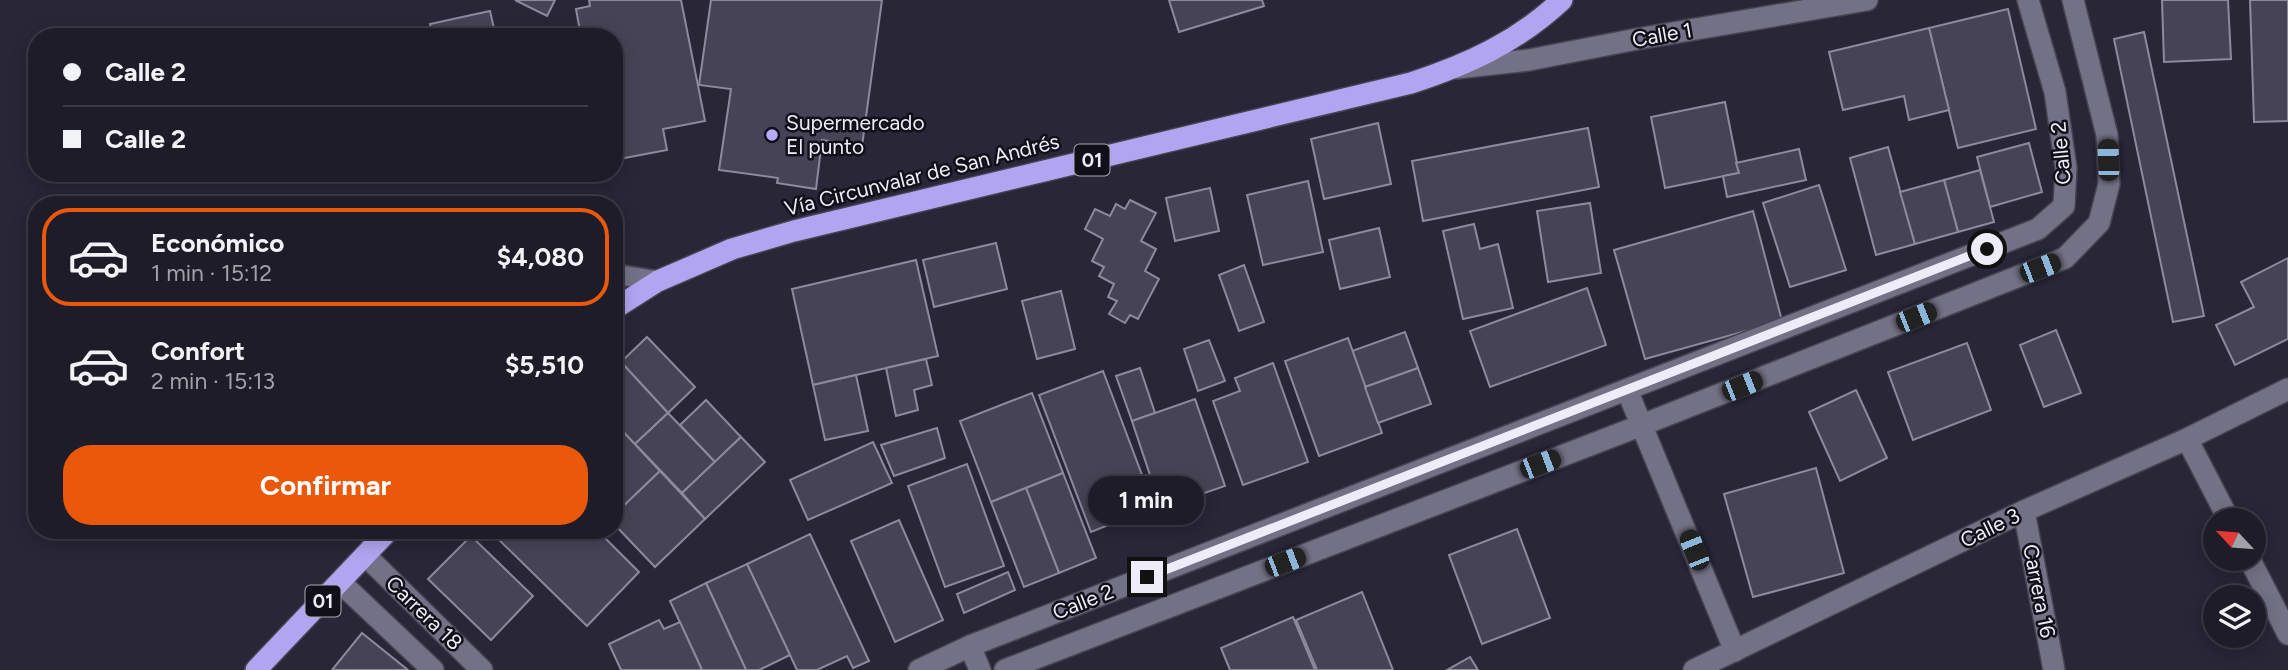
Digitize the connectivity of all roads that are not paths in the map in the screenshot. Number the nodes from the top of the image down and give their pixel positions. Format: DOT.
graph roads {
  1 [pos="1562,0"];
  2 [pos="1867,0"];
  3 [pos="2028,0"];
  4 [pos="2073,0"];
  5 [pos="1457,68"];
  6 [pos="2064,206"];
  7 [pos="2099,223"];
  8 [pos="623,275"];
  9 [pos="658,281"];
  10 [pos="623,303"];
  11 [pos="2288,389"];
  12 [pos="1627,390"];
  13 [pos="1642,425"];
  14 [pos="2188,439"];
  15 [pos="2223,508"];
  16 [pos="2024,511"];
  17 [pos="381,539"];
  18 [pos="366,556"];
  19 [pos="2256,571"];
  20 [pos="341,583"];
  21 [pos="2288,634"];
  22 [pos="970,646"];
  23 [pos="1735,651"];
  24 [pos="256,670"];
  25 [pos="433,670"];
  26 [pos="482,670"];
  27 [pos="919,670"];
  28 [pos="981,670"];
  29 [pos="1005,670"];
  30 [pos="1694,670"];
  31 [pos="2053,670"];
  1 -- 5 [label="highway, Vía Circunvalar de San Andrés / 01"];
  2 -- 5 [label="street, Calle 1"];
  3 -- 6 [label="street, Calle 2"];
  4 -- 7 [label="street, Calle 2"];
  5 -- 9 [label="highway, Vía Circunvalar de San Andrés / 01"];
  6 -- 7 [label="street"];
  6 -- 12 [label="street, Calle 2"];
  7 -- 13 [label="street, Calle 2"];
  8 -- 9 [label="lane"];
  9 -- 10 [label="highway, Vía Circunvalar de San Andrés / 01"];
  11 -- 14 [label="street, Calle 3"];
  12 -- 13 [label="street"];
  12 -- 22 [label="street, Calle 2"];
  13 -- 23 [label="street"];
  13 -- 29 [label="street, Calle 2"];
  14 -- 15 [label="street"];
  14 -- 16 [label="street, Calle 3"];
  16 -- 23 [label="street, Calle 3"];
  16 -- 31 [label="street, Carrera 16"];
  17 -- 18 [label="highway, 01"];
  18 -- 20 [label="highway, 01"];
  18 -- 26 [label="street, Carrera 18"];
  19 -- 21 [label="street"];
  20 -- 24 [label="highway, 01"];
  20 -- 25 [label="street, Carrera 18"];
  22 -- 27 [label="street, Calle 2"];
  22 -- 28 [label="street"];
  23 -- 30 [label="street, Calle 3"];
}
